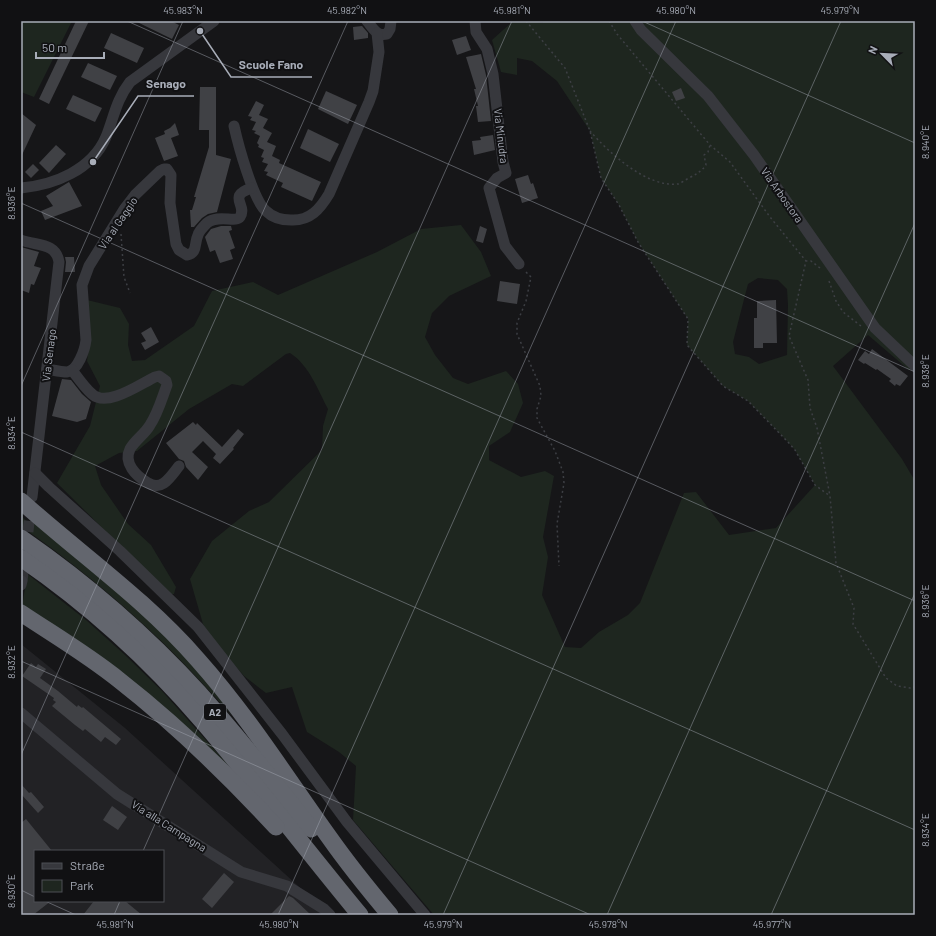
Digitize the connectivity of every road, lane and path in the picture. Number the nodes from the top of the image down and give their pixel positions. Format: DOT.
graph roads {
  1 [pos="214,21"];
  2 [pos="367,21"];
  3 [pos="391,21"];
  4 [pos="475,21"];
  5 [pos="526,21"];
  6 [pos="609,21"];
  7 [pos="638,25"];
  8 [pos="377,34"];
  9 [pos="234,126"];
  10 [pos="590,131"];
  11 [pos="710,146"];
  12 [pos="21,188"];
  13 [pos="252,188"];
  14 [pos="120,216"];
  15 [pos="21,240"];
  16 [pos="806,261"];
  17 [pos="519,264"];
  18 [pos="824,272"];
  19 [pos="827,277"];
  20 [pos="130,293"];
  21 [pos="870,333"];
  22 [pos="900,352"];
  23 [pos="915,366"];
  24 [pos="47,369"];
  25 [pos="72,370"];
  26 [pos="179,466"];
  27 [pos="35,473"];
  28 [pos="830,496"];
  29 [pos="27,499"];
  30 [pos="21,538"];
  31 [pos="21,558"];
  32 [pos="559,566"];
  33 [pos="22,613"];
  34 [pos="915,687"];
  35 [pos="21,713"];
  36 [pos="330,915"];
  37 [pos="350,915"];
  38 [pos="360,915"];
  39 [pos="380,915"];
  40 [pos="390,915"];
  41 [pos="425,915"];
  1 -- 12 [label="street"];
  2 -- 8 [label="street"];
  3 -- 8 [label="street"];
  4 -- 17 [label="street, Via Minudra"];
  5 -- 10 [label="path"];
  6 -- 11 [label="path"];
  7 -- 22 [label="street, Via Arbostora"];
  8 -- 13 [label="street"];
  9 -- 13 [label="street"];
  10 -- 11 [label="path"];
  10 -- 28 [label="path"];
  11 -- 16 [label="path"];
  13 -- 14 [label="street, Via al Gaggio"];
  14 -- 20 [label="path"];
  14 -- 25 [label="street, Via al Gaggio"];
  15 -- 24 [label="street, Via Senago"];
  16 -- 18 [label="path"];
  16 -- 28 [label="path"];
  17 -- 32 [label="path"];
  19 -- 21 [label="path"];
  21 -- 22 [label="street"];
  22 -- 23 [label="street, Via Arbostora"];
  24 -- 25 [label="street"];
  24 -- 27 [label="street, Via Senago"];
  25 -- 26 [label="street"];
  27 -- 29 [label="street, Via Senago"];
  27 -- 41 [label="street"];
  28 -- 34 [label="path"];
  29 -- 40 [label="highway"];
  30 -- 39 [label="highway, A2"];
  31 -- 38 [label="highway, A2"];
  33 -- 37 [label="highway"];
  35 -- 36 [label="street, Via alla Campagna"];
}
